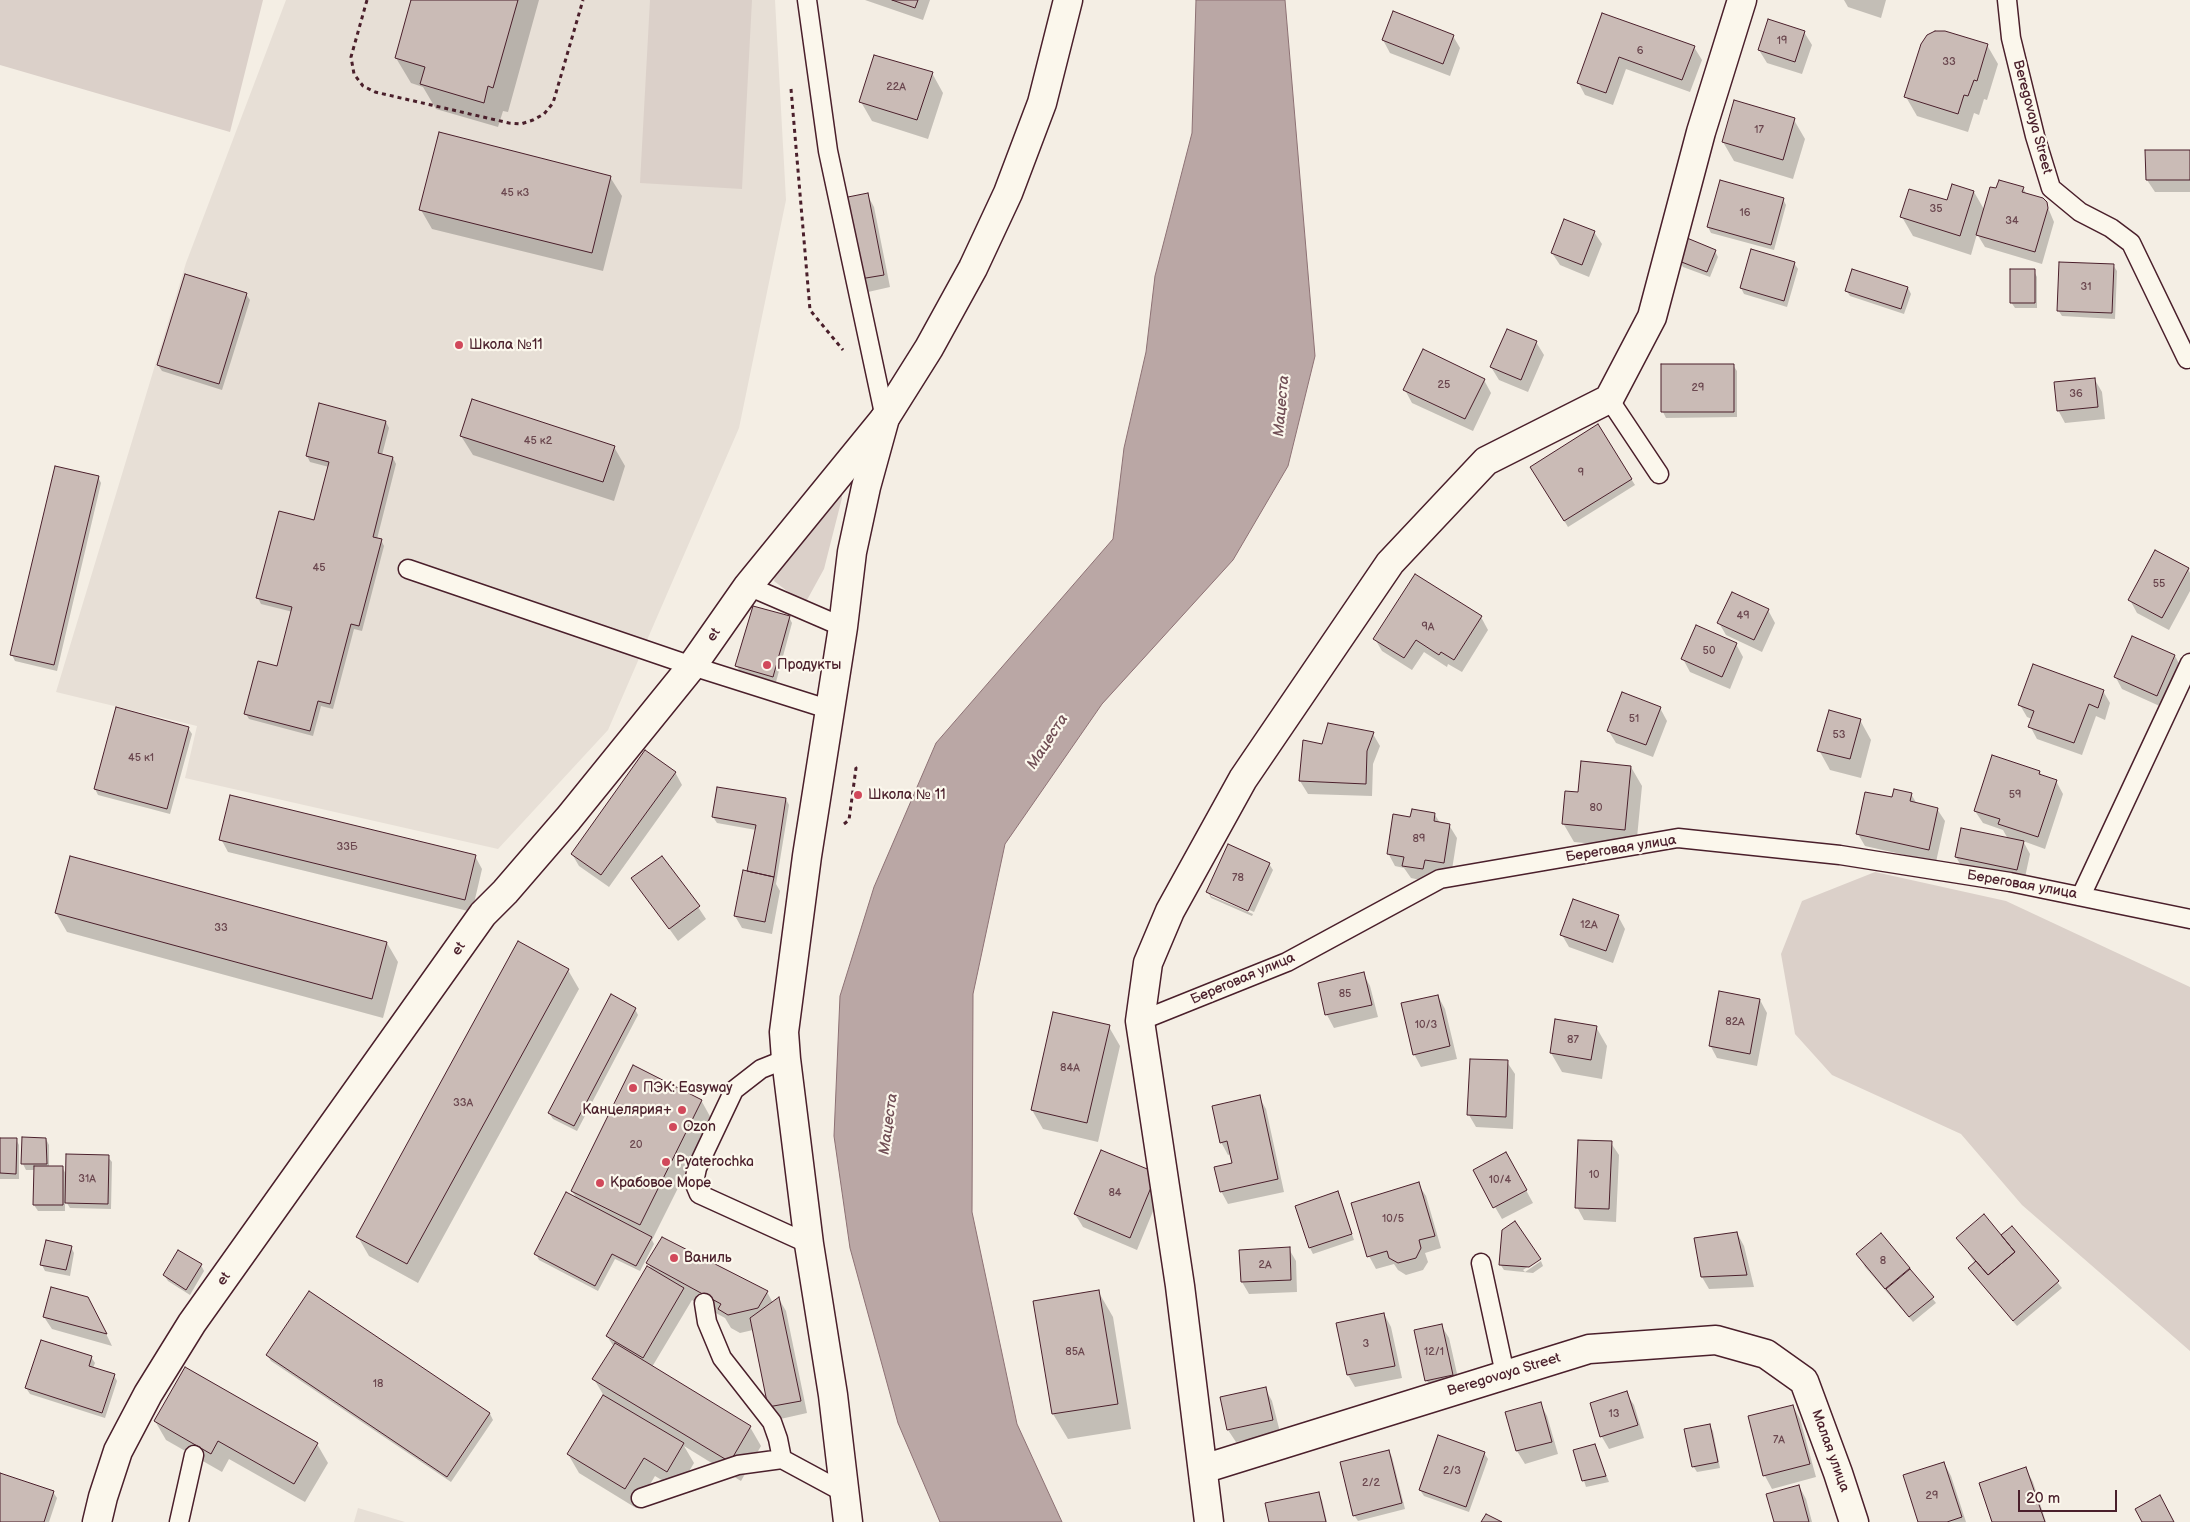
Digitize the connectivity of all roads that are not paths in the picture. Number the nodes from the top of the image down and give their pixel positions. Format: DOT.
graph roads {
  1 [pos="807,0"];
  2 [pos="1068,0"];
  3 [pos="1742,0"];
  4 [pos="2007,0"];
  5 [pos="2187,359"];
  6 [pos="1609,399"];
  7 [pos="885,418"];
  8 [pos="1659,474"];
  9 [pos="408,570"];
  10 [pos="748,586"];
  11 [pos="843,627"];
  12 [pos="2190,663"];
  13 [pos="692,666"];
  14 [pos="831,710"];
  15 [pos="2081,896"];
  16 [pos="2190,920"];
  17 [pos="1140,1021"];
  18 [pos="786,1059"];
  19 [pos="809,1244"];
  20 [pos="1481,1263"];
  21 [pos="704,1303"];
  22 [pos="1505,1374"];
  23 [pos="1804,1381"];
  24 [pos="194,1454"];
  25 [pos="782,1459"];
  26 [pos="1203,1469"];
  27 [pos="845,1493"];
  28 [pos="641,1498"];
  29 [pos="97,1522"];
  30 [pos="179,1522"];
  31 [pos="848,1522"];
  32 [pos="1209,1522"];
  33 [pos="1854,1522"];
  1 -- 7 [label="lane"];
  2 -- 7 [label="street"];
  3 -- 6 [label="street"];
  4 -- 5 [label="lane, Beregovaya Street"];
  6 -- 8 [label="lane"];
  6 -- 17 [label="street"];
  7 -- 10 [label="street, et"];
  7 -- 11 [label="street"];
  9 -- 13 [label="lane"];
  10 -- 11 [label="lane"];
  10 -- 13 [label="street, et"];
  11 -- 14 [label="street"];
  12 -- 15 [label="lane"];
  13 -- 14 [label="lane"];
  13 -- 29 [label="street, et"];
  14 -- 18 [label="street"];
  15 -- 16 [label="lane, Береговая улица"];
  15 -- 17 [label="lane, Береговая улица"];
  17 -- 26 [label="street"];
  18 -- 19 [label="street"];
  18 -- 19 [label="lane"];
  19 -- 27 [label="street"];
  20 -- 22 [label="lane"];
  21 -- 25 [label="lane"];
  22 -- 23 [label="street, Beregovaya Street"];
  22 -- 26 [label="street, Beregovaya Street"];
  23 -- 33 [label="street, Малая улица"];
  24 -- 30 [label="lane"];
  25 -- 27 [label="lane"];
  25 -- 28 [label="lane"];
  26 -- 32 [label="street"];
  27 -- 31 [label="street"];
}
